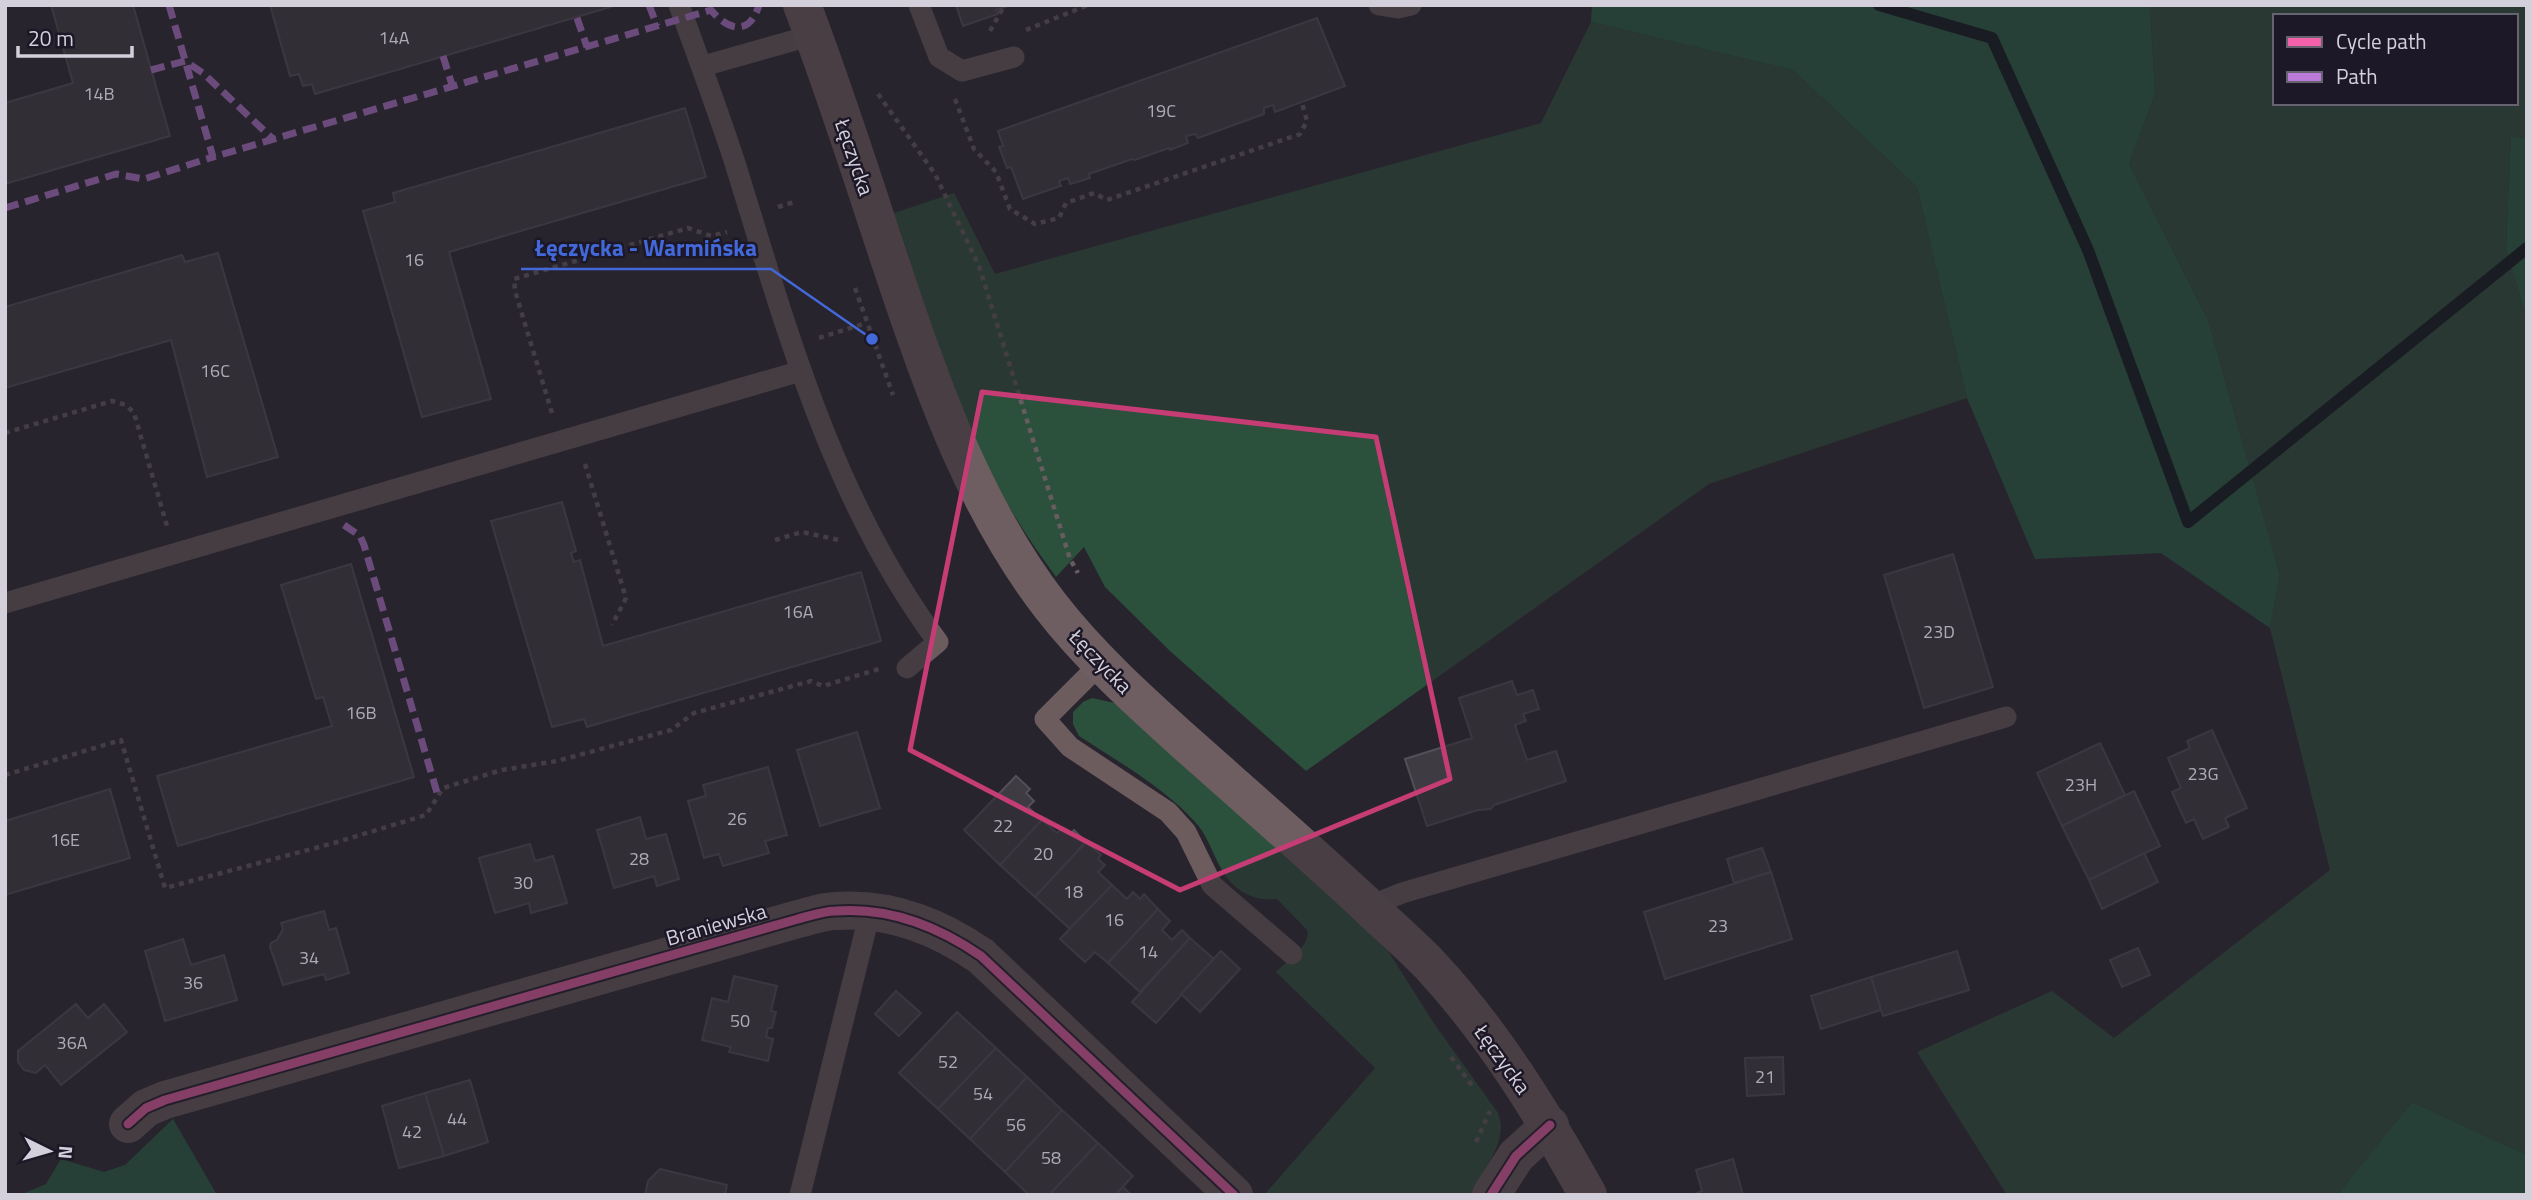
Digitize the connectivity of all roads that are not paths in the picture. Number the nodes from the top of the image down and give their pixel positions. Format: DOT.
graph roads {
  1 [pos="679,5"];
  2 [pos="919,5"];
  3 [pos="1379,5"];
  4 [pos="1411,5"];
  5 [pos="808,20"];
  6 [pos="1014,57"];
  7 [pos="703,66"];
  8 [pos="801,371"];
  9 [pos="5,603"];
  10 [pos="1101,663"];
  11 [pos="907,668"];
  12 [pos="2006,717"];
  13 [pos="1368,906"];
  14 [pos="870,912"];
  15 [pos="1292,954"];
  16 [pos="128,1124"];
  17 [pos="1550,1125"];
  18 [pos="800,1195"];
  19 [pos="1234,1195"];
  20 [pos="1491,1195"];
  21 [pos="1588,1195"];
  1 -- 7 [label="lane"];
  2 -- 6 [label="lane"];
  3 -- 4 [label="lane"];
  5 -- 7 [label="lane"];
  5 -- 10 [label="main road, Łęczycka"];
  7 -- 8 [label="lane"];
  8 -- 9 [label="lane"];
  8 -- 11 [label="lane"];
  10 -- 13 [label="main road, Łęczycka"];
  10 -- 15 [label="lane"];
  12 -- 13 [label="lane"];
  13 -- 17 [label="main road, Łęczycka"];
  14 -- 16 [label="street, Braniewska"];
  14 -- 18 [label="lane"];
  14 -- 19 [label="street, Braniewska"];
  17 -- 20 [label="street"];
  17 -- 21 [label="main road, Łęczycka"];
}
